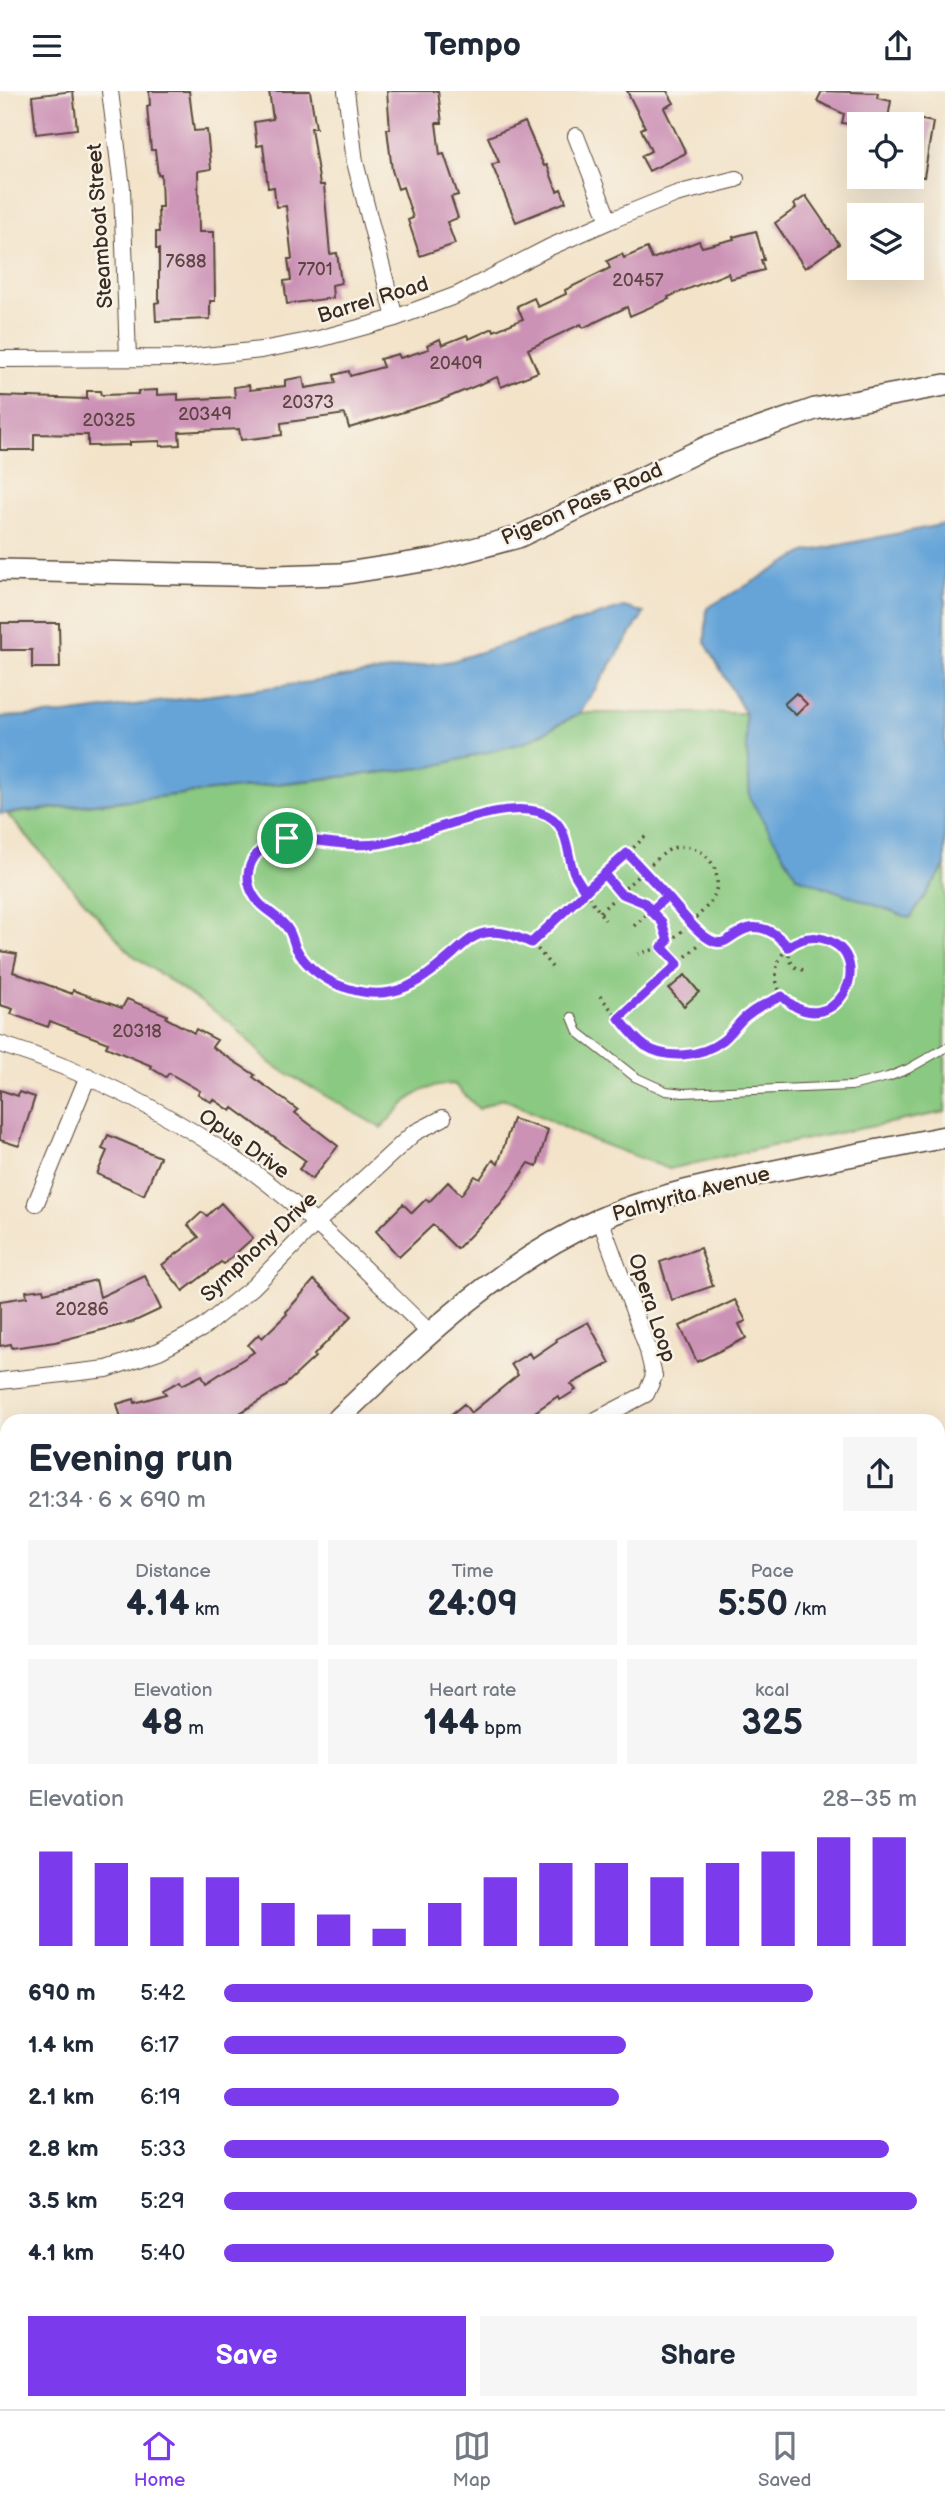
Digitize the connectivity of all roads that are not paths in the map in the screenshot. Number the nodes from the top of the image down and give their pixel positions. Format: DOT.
graph roads {
  1 [pos="110,91"];
  2 [pos="346,91"];
  3 [pos="576,136"];
  4 [pos="736,179"];
  5 [pos="610,221"];
  6 [pos="395,318"];
  7 [pos="128,358"];
  8 [pos="0,359"];
  9 [pos="945,385"];
  10 [pos="0,570"];
  11 [pos="572,1017"];
  12 [pos="0,1044"];
  13 [pos="945,1048"];
  14 [pos="88,1076"];
  15 [pos="443,1118"];
  16 [pos="945,1137"];
  17 [pos="36,1203"];
  18 [pos="600,1219"];
  19 [pos="316,1223"];
  20 [pos="429,1332"];
  21 [pos="0,1381"];
  22 [pos="343,1414"];
  23 [pos="607,1414"];
  1 -- 7 [label="street, Steamboat Street"];
  2 -- 6 [label="street"];
  3 -- 5 [label="street"];
  4 -- 5 [label="street, Barrel Road"];
  5 -- 6 [label="street, Barrel Road"];
  6 -- 7 [label="street, Barrel Road"];
  7 -- 8 [label="street, Barrel Road"];
  9 -- 10 [label="street, Pigeon Pass Road"];
  11 -- 13 [label="lane"];
  12 -- 14 [label="street, Opus Drive"];
  14 -- 17 [label="street"];
  14 -- 19 [label="street, Opus Drive"];
  15 -- 19 [label="street, Symphony Drive"];
  16 -- 18 [label="street, Palmyrita Avenue"];
  18 -- 20 [label="street, Palmyrita Avenue"];
  18 -- 23 [label="street, Opera Loop"];
  19 -- 20 [label="street, Opus Drive"];
  19 -- 21 [label="street, Symphony Drive"];
  20 -- 22 [label="street, Palmyrita Avenue"];
}
